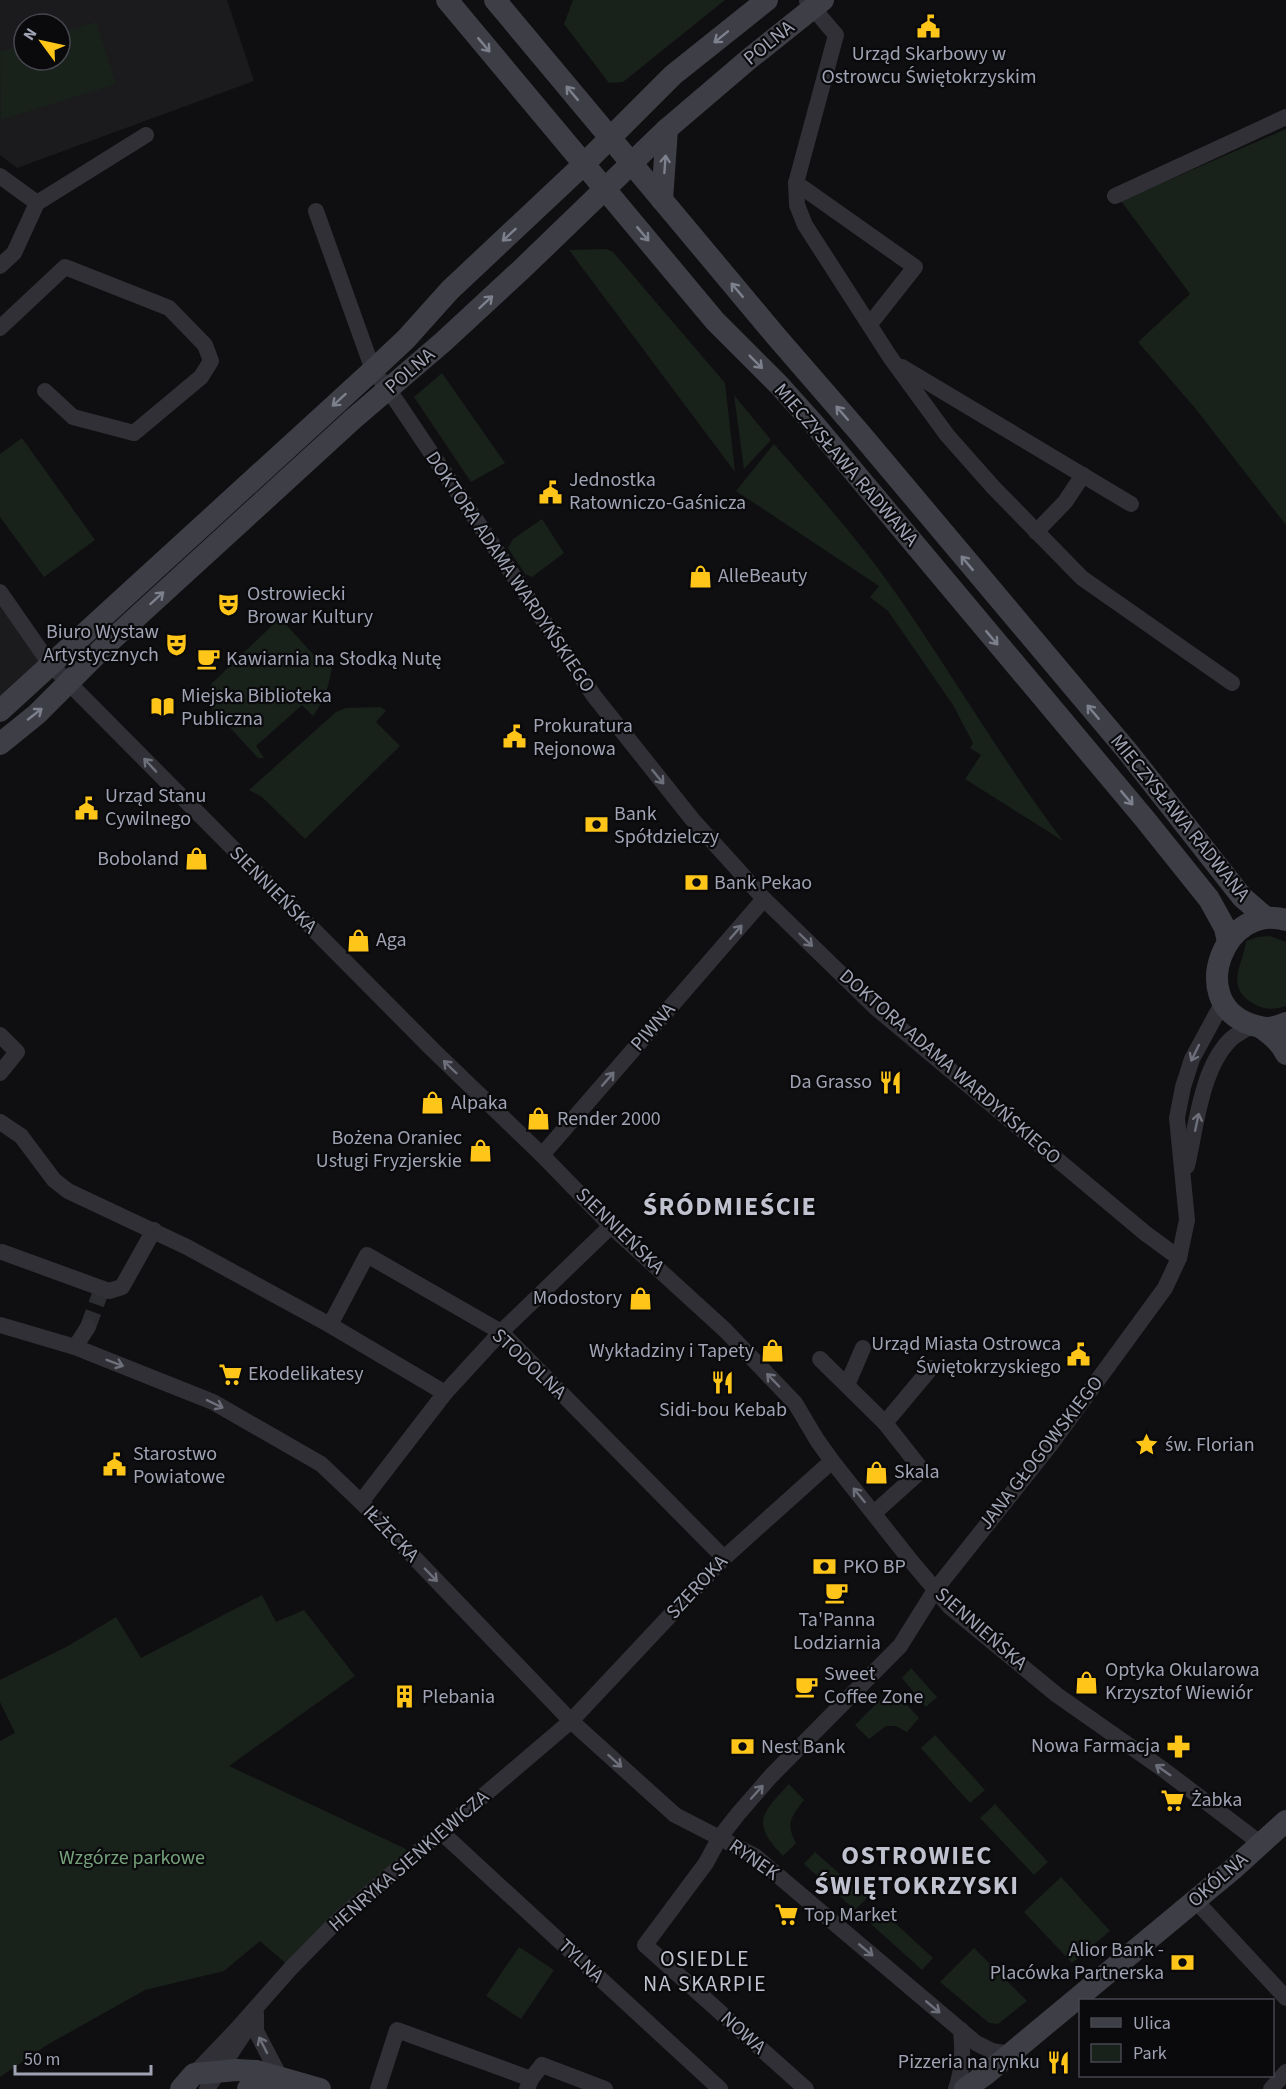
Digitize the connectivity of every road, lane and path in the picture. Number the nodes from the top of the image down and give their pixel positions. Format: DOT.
graph roads {
  1 [pos="447,0"];
  2 [pos="495,0"];
  3 [pos="766,0"];
  4 [pos="814,3"];
  5 [pos="1286,117"];
  6 [pos="667,129"];
  7 [pos="146,135"];
  8 [pos="610,138"];
  9 [pos="632,163"];
  10 [pos="584,165"];
  11 [pos="0,176"];
  12 [pos="796,183"];
  13 [pos="605,190"];
  14 [pos="1115,196"];
  15 [pos="662,200"];
  16 [pos="37,203"];
  17 [pos="316,211"];
  18 [pos="0,266"];
  19 [pos="870,324"];
  20 [pos="0,328"];
  21 [pos="896,363"];
  22 [pos="373,370"];
  23 [pos="388,390"];
  24 [pos="45,391"];
  25 [pos="1083,475"];
  26 [pos="1131,504"];
  27 [pos="1036,532"];
  28 [pos="0,592"];
  29 [pos="50,664"];
  30 [pos="69,682"];
  31 [pos="1232,683"];
  32 [pos="0,711"];
  33 [pos="0,744"];
  34 [pos="764,899"];
  35 [pos="1276,918"];
  36 [pos="1228,942"];
  37 [pos="1223,1002"];
  38 [pos="1286,1023"];
  39 [pos="1258,1027"];
  40 [pos="0,1035"];
  41 [pos="1286,1054"];
  42 [pos="0,1073"];
  43 [pos="0,1122"];
  44 [pos="542,1155"];
  45 [pos="1184,1179"];
  46 [pos="611,1226"];
  47 [pos="154,1230"];
  48 [pos="2,1252"];
  49 [pos="1179,1258"];
  50 [pos="330,1325"];
  51 [pos="0,1326"];
  52 [pos="88,1327"];
  53 [pos="501,1332"];
  54 [pos="75,1347"];
  55 [pos="863,1348"];
  56 [pos="820,1359"];
  57 [pos="931,1368"];
  58 [pos="847,1385"];
  59 [pos="445,1393"];
  60 [pos="885,1423"];
  61 [pos="831,1461"];
  62 [pos="362,1502"];
  63 [pos="874,1513"];
  64 [pos="724,1558"];
  65 [pos="935,1590"];
  66 [pos="900,1646"];
  67 [pos="571,1721"];
  68 [pos="1286,1821"];
  69 [pos="441,1832"];
  70 [pos="720,1837"];
  71 [pos="1260,1843"];
  72 [pos="1195,1900"];
  73 [pos="1286,1998"];
  74 [pos="255,2009"];
  75 [pos="961,2030"];
  76 [pos="1010,2054"];
  77 [pos="1285,2074"];
  78 [pos="280,2079"];
  79 [pos="200,2081"];
  80 [pos="529,2084"];
  81 [pos="248,2089"];
  82 [pos="320,2089"];
  83 [pos="378,2089"];
  84 [pos="605,2089"];
  85 [pos="720,2089"];
  86 [pos="806,2089"];
  87 [pos="956,2089"];
  88 [pos="965,2089"];
  89 [pos="1271,2089"];
  1 -- 10 [label="street, MIECZYSŁAWA RADWANA, one-way"];
  8 -- 2 [label="street, MIECZYSŁAWA RADWANA, one-way"];
  3 -- 8 [label="street, POLNA, one-way"];
  4 -- 6 [label="street, POLNA"];
  4 -- 12 [label="street"];
  5 -- 14 [label="street"];
  6 -- 9 [label="street, POLNA"];
  15 -- 6 [label="street, one-way"];
  7 -- 16 [label="street"];
  8 -- 9 [label="street, MIECZYSŁAWA RADWANA"];
  8 -- 10 [label="street, POLNA"];
  9 -- 13 [label="street, POLNA"];
  9 -- 15 [label="street, MIECZYSŁAWA RADWANA"];
  10 -- 13 [label="street, MIECZYSŁAWA RADWANA"];
  10 -- 22 [label="street, POLNA, one-way"];
  11 -- 16 [label="street"];
  12 -- 19 [label="street"];
  12 -- 19 [label="street"];
  23 -- 13 [label="street, POLNA, one-way"];
  13 -- 36 [label="street, MIECZYSŁAWA RADWANA, one-way"];
  35 -- 15 [label="street, MIECZYSŁAWA RADWANA, one-way"];
  16 -- 18 [label="street"];
  17 -- 22 [label="street, DOKTORA ADAMA WARDYŃSKIEGO"];
  19 -- 21 [label="street"];
  20 -- 24 [label="street"];
  21 -- 25 [label="street"];
  21 -- 27 [label="street"];
  22 -- 23 [label="street, DOKTORA ADAMA WARDYŃSKIEGO"];
  22 -- 29 [label="street, POLNA, one-way"];
  30 -- 23 [label="street, POLNA, one-way"];
  23 -- 34 [label="street, DOKTORA ADAMA WARDYŃSKIEGO, one-way"];
  25 -- 26 [label="street"];
  25 -- 27 [label="street"];
  27 -- 31 [label="street"];
  28 -- 29 [label="street, SIENNIEŃSKA"];
  29 -- 30 [label="street, SIENNIEŃSKA"];
  29 -- 32 [label="street, POLNA"];
  33 -- 30 [label="street, POLNA, one-way"];
  44 -- 30 [label="street, SIENNIEŃSKA, one-way"];
  44 -- 34 [label="street, PIWNA, one-way"];
  34 -- 49 [label="street, DOKTORA ADAMA WARDYŃSKIEGO, one-way"];
  35 -- 36 [label="street"];
  36 -- 37 [label="street"];
  37 -- 39 [label="street"];
  37 -- 45 [label="street, one-way"];
  38 -- 39 [label="street"];
  39 -- 41 [label="street"];
  45 -- 39 [label="street, one-way"];
  40 -- 42 [label="street"];
  43 -- 47 [label="street"];
  44 -- 46 [label="street, SIENNIEŃSKA"];
  45 -- 49 [label="street, JANA GŁOGOWSKIEGO"];
  46 -- 53 [label="street"];
  61 -- 46 [label="street, SIENNIEŃSKA, one-way"];
  47 -- 48 [label="street"];
  47 -- 50 [label="street"];
  49 -- 65 [label="street, JANA GŁOGOWSKIEGO"];
  50 -- 53 [label="street, STODOLNA"];
  50 -- 59 [label="street"];
  51 -- 54 [label="street, IŁŻECKA"];
  52 -- 54 [label="street"];
  53 -- 59 [label="street"];
  53 -- 64 [label="street, STODOLNA"];
  54 -- 62 [label="street, IŁŻECKA, one-way"];
  55 -- 58 [label="street"];
  56 -- 58 [label="street"];
  57 -- 60 [label="street"];
  58 -- 60 [label="street"];
  59 -- 62 [label="street"];
  60 -- 63 [label="street"];
  63 -- 61 [label="street, SIENNIEŃSKA, one-way"];
  61 -- 64 [label="street, SZEROKA"];
  62 -- 67 [label="street, IŁŻECKA, one-way"];
  63 -- 65 [label="street, SIENNIEŃSKA"];
  64 -- 67 [label="street, SZEROKA"];
  65 -- 66 [label="street, JANA GŁOGOWSKIEGO"];
  71 -- 65 [label="street, SIENNIEŃSKA, one-way"];
  70 -- 66 [label="street, RYNEK, one-way"];
  67 -- 69 [label="street, HENRYKA SIENKIEWICZA"];
  67 -- 70 [label="street, IŁŻECKA, one-way"];
  68 -- 71 [label="street, OKÓLNA"];
  69 -- 74 [label="street, HENRYKA SIENKIEWICZA"];
  69 -- 85 [label="street, TYLNA"];
  70 -- 75 [label="street, RYNEK, one-way"];
  70 -- 86 [label="street, NOWA"];
  71 -- 72 [label="street, OKÓLNA"];
  72 -- 73 [label="street"];
  72 -- 76 [label="street, OKÓLNA"];
  78 -- 74 [label="street, one-way"];
  74 -- 79 [label="street, HENRYKA SIENKIEWICZA"];
  74 -- 79 [label="street, HENRYKA SIENKIEWICZA"];
  75 -- 76 [label="street, RYNEK"];
  75 -- 87 [label="street"];
  76 -- 88 [label="street"];
  77 -- 89 [label="street"];
  78 -- 79 [label="street"];
  78 -- 81 [label="street"];
  78 -- 82 [label="street"];
  80 -- 83 [label="street"];
  80 -- 84 [label="street"];
}
